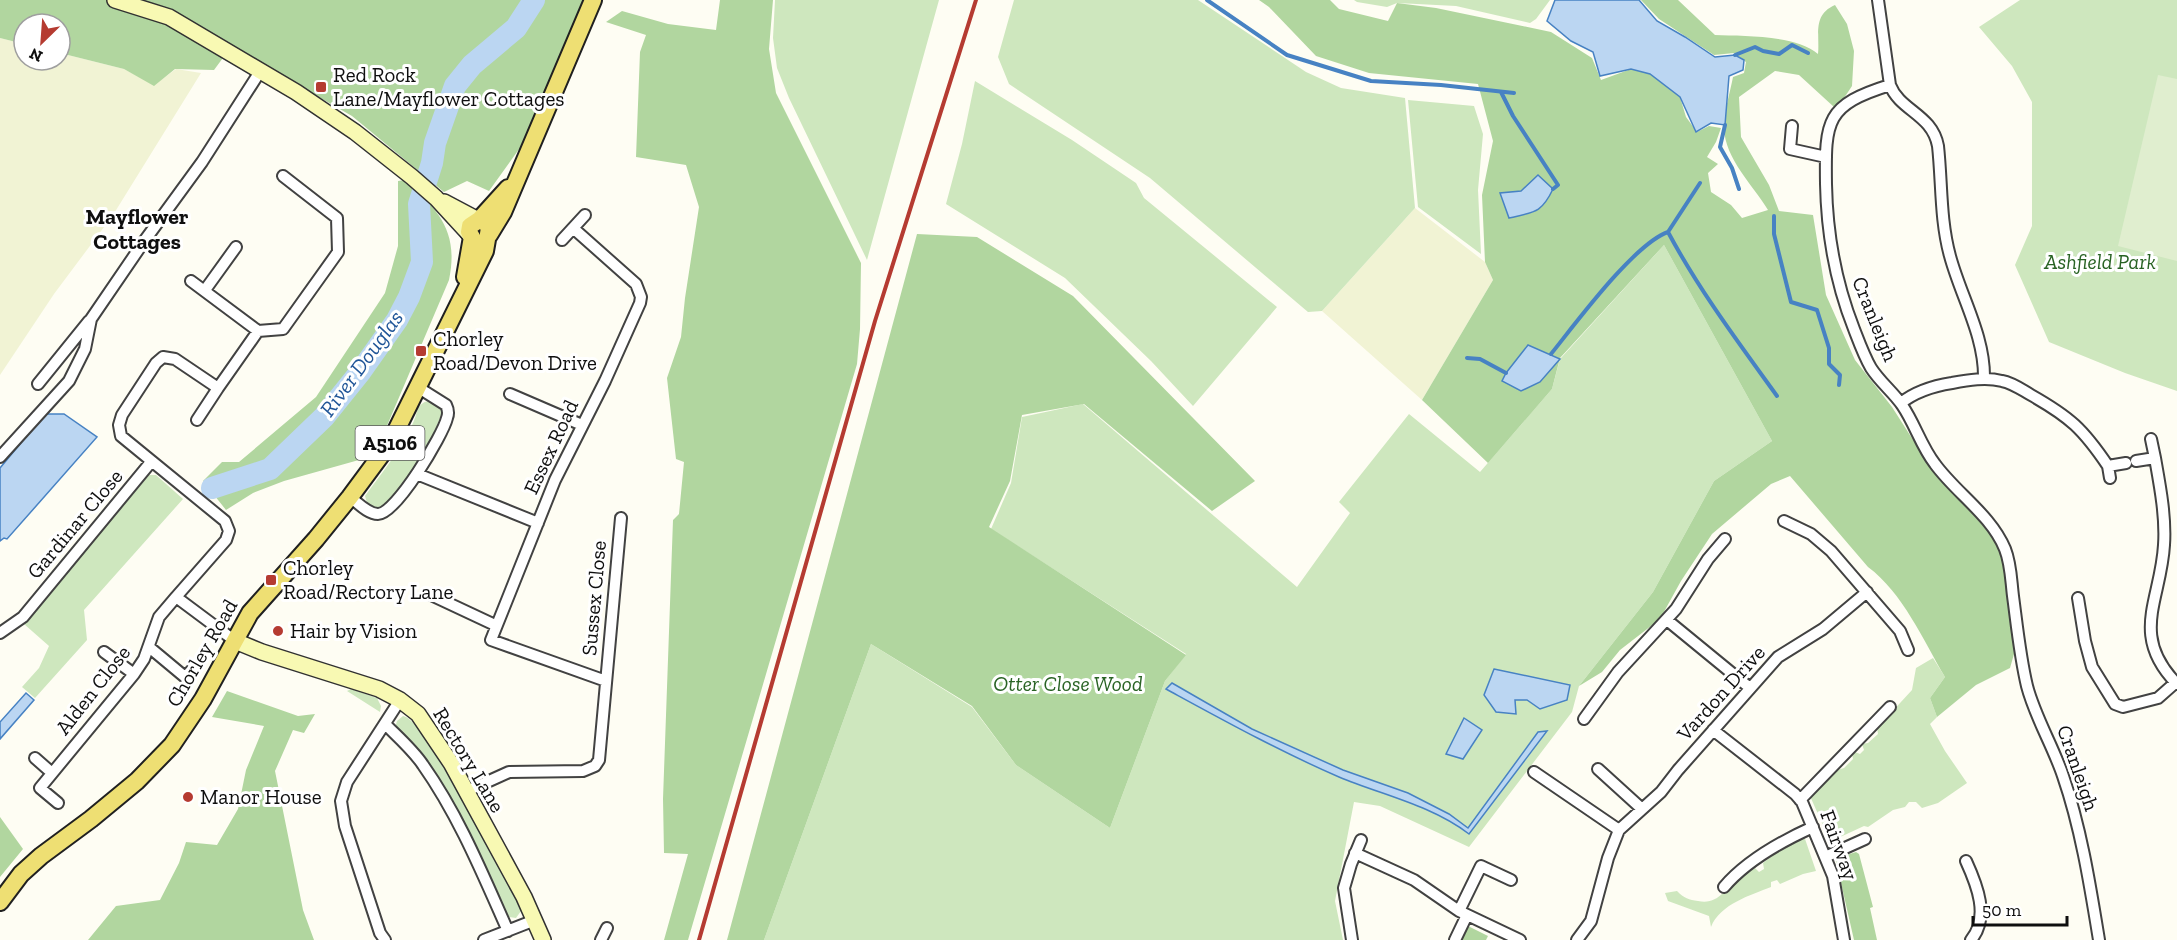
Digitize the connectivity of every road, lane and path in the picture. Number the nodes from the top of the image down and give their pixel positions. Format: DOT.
graph roads {
  1 [pos="116,0"];
  2 [pos="593,0"];
  3 [pos="1878,0"];
  4 [pos="261,70"];
  5 [pos="1890,85"];
  6 [pos="1792,126"];
  7 [pos="1826,158"];
  8 [pos="283,176"];
  9 [pos="585,216"];
  10 [pos="573,228"];
  11 [pos="479,231"];
  12 [pos="562,240"];
  13 [pos="236,247"];
  14 [pos="191,280"];
  15 [pos="205,290"];
  16 [pos="91,319"];
  17 [pos="258,331"];
  18 [pos="1984,379"];
  19 [pos="38,384"];
  20 [pos="419,387"];
  21 [pos="218,388"];
  22 [pos="510,394"];
  23 [pos="1901,403"];
  24 [pos="198,420"];
  25 [pos="582,425"];
  26 [pos="2151,439"];
  27 [pos="0,457"];
  28 [pos="2155,458"];
  29 [pos="151,462"];
  30 [pos="2108,466"];
  31 [pos="417,474"];
  32 [pos="2110,478"];
  33 [pos="350,497"];
  34 [pos="621,518"];
  35 [pos="1784,521"];
  36 [pos="538,523"];
  37 [pos="1725,539"];
  38 [pos="1867,592"];
  39 [pos="431,595"];
  40 [pos="176,597"];
  41 [pos="2078,598"];
  42 [pos="1667,620"];
  43 [pos="495,625"];
  44 [pos="0,633"];
  45 [pos="235,641"];
  46 [pos="149,647"];
  47 [pos="1908,650"];
  48 [pos="104,652"];
  49 [pos="192,670"];
  50 [pos="134,674"];
  51 [pos="606,681"];
  52 [pos="2176,683"];
  53 [pos="1750,688"];
  54 [pos="400,700"];
  55 [pos="1890,707"];
  56 [pos="1584,719"];
  57 [pos="385,724"];
  58 [pos="1713,730"];
  59 [pos="35,758"];
  60 [pos="1598,769"];
  61 [pos="1534,772"];
  62 [pos="52,773"];
  63 [pos="467,791"];
  64 [pos="1800,800"];
  65 [pos="58,803"];
  66 [pos="1642,809"];
  67 [pos="1813,826"];
  68 [pos="1619,830"];
  69 [pos="1865,839"];
  70 [pos="1361,840"];
  71 [pos="1355,854"];
  72 [pos="1825,857"];
  73 [pos="1966,861"];
  74 [pos="1511,880"];
  75 [pos="1724,887"];
  76 [pos="0,902"];
  77 [pos="1463,913"];
  78 [pos="535,920"];
  79 [pos="607,928"];
  80 [pos="508,931"];
  81 [pos="386,940"];
  82 [pos="484,940"];
  83 [pos="543,940"];
  84 [pos="601,940"];
  85 [pos="1352,940"];
  86 [pos="1455,940"];
  87 [pos="1520,940"];
  88 [pos="1577,940"];
  89 [pos="1844,940"];
  90 [pos="1971,940"];
  91 [pos="2099,940"];
  1 -- 4 [label="main road"];
  2 -- 11 [label="main road, Chorley Road / A5106"];
  3 -- 5 [label="street"];
  4 -- 11 [label="main road"];
  4 -- 16 [label="street"];
  5 -- 7 [label="street, Cranleigh"];
  5 -- 18 [label="street"];
  6 -- 7 [label="street"];
  7 -- 23 [label="street, Cranleigh"];
  8 -- 17 [label="street"];
  9 -- 10 [label="street"];
  10 -- 12 [label="street"];
  10 -- 25 [label="street, Essex Road"];
  11 -- 20 [label="main road, Chorley Road / A5106"];
  13 -- 15 [label="street"];
  14 -- 15 [label="street"];
  15 -- 17 [label="street"];
  16 -- 19 [label="street"];
  16 -- 27 [label="street"];
  17 -- 21 [label="street"];
  18 -- 23 [label="street"];
  18 -- 30 [label="street"];
  20 -- 31 [label="street"];
  20 -- 33 [label="main road, Chorley Road / A5106"];
  21 -- 24 [label="street"];
  21 -- 29 [label="street"];
  22 -- 25 [label="street"];
  23 -- 91 [label="street, Cranleigh"];
  25 -- 36 [label="street, Essex Road"];
  26 -- 28 [label="street"];
  28 -- 30 [label="street"];
  28 -- 52 [label="street"];
  29 -- 40 [label="street, Alden Close"];
  29 -- 44 [label="street, Gardinar Close"];
  30 -- 32 [label="street"];
  31 -- 33 [label="street"];
  31 -- 36 [label="street"];
  33 -- 45 [label="main road, Chorley Road / A5106"];
  34 -- 51 [label="street, Sussex Close"];
  35 -- 38 [label="street"];
  36 -- 43 [label="street, Essex Road"];
  37 -- 42 [label="street"];
  38 -- 47 [label="street"];
  38 -- 53 [label="street, Vardon Drive"];
  39 -- 43 [label="street"];
  40 -- 45 [label="street"];
  40 -- 46 [label="street, Alden Close"];
  41 -- 52 [label="street"];
  42 -- 53 [label="street"];
  42 -- 56 [label="street"];
  43 -- 51 [label="street, Essex Road"];
  45 -- 54 [label="main road, Rectory Lane"];
  45 -- 76 [label="main road, Chorley Road / A5106"];
  46 -- 49 [label="street"];
  46 -- 50 [label="street, Alden Close"];
  48 -- 50 [label="street"];
  50 -- 62 [label="street, Alden Close"];
  51 -- 63 [label="street, Sussex Close"];
  53 -- 58 [label="street, Vardon Drive"];
  54 -- 57 [label="street"];
  54 -- 63 [label="main road, Rectory Lane"];
  55 -- 64 [label="street, Fairway"];
  57 -- 80 [label="street, Rectory Lane"];
  57 -- 81 [label="street"];
  58 -- 64 [label="street, Fairway"];
  58 -- 66 [label="street, Vardon Drive"];
  59 -- 62 [label="street"];
  60 -- 66 [label="street"];
  61 -- 68 [label="street"];
  62 -- 65 [label="street"];
  63 -- 78 [label="main road, Rectory Lane"];
  64 -- 67 [label="street, Fairway"];
  66 -- 68 [label="street, Vardon Drive"];
  67 -- 72 [label="street, Fairway"];
  67 -- 75 [label="street"];
  68 -- 88 [label="street, Vardon Drive"];
  69 -- 72 [label="street"];
  70 -- 71 [label="street"];
  71 -- 77 [label="street"];
  71 -- 85 [label="street"];
  72 -- 89 [label="street, Fairway"];
  73 -- 90 [label="street"];
  74 -- 77 [label="street"];
  77 -- 86 [label="street"];
  77 -- 87 [label="street"];
  78 -- 80 [label="street"];
  78 -- 83 [label="main road, Rectory Lane"];
  79 -- 84 [label="street"];
  80 -- 82 [label="street"];
}
